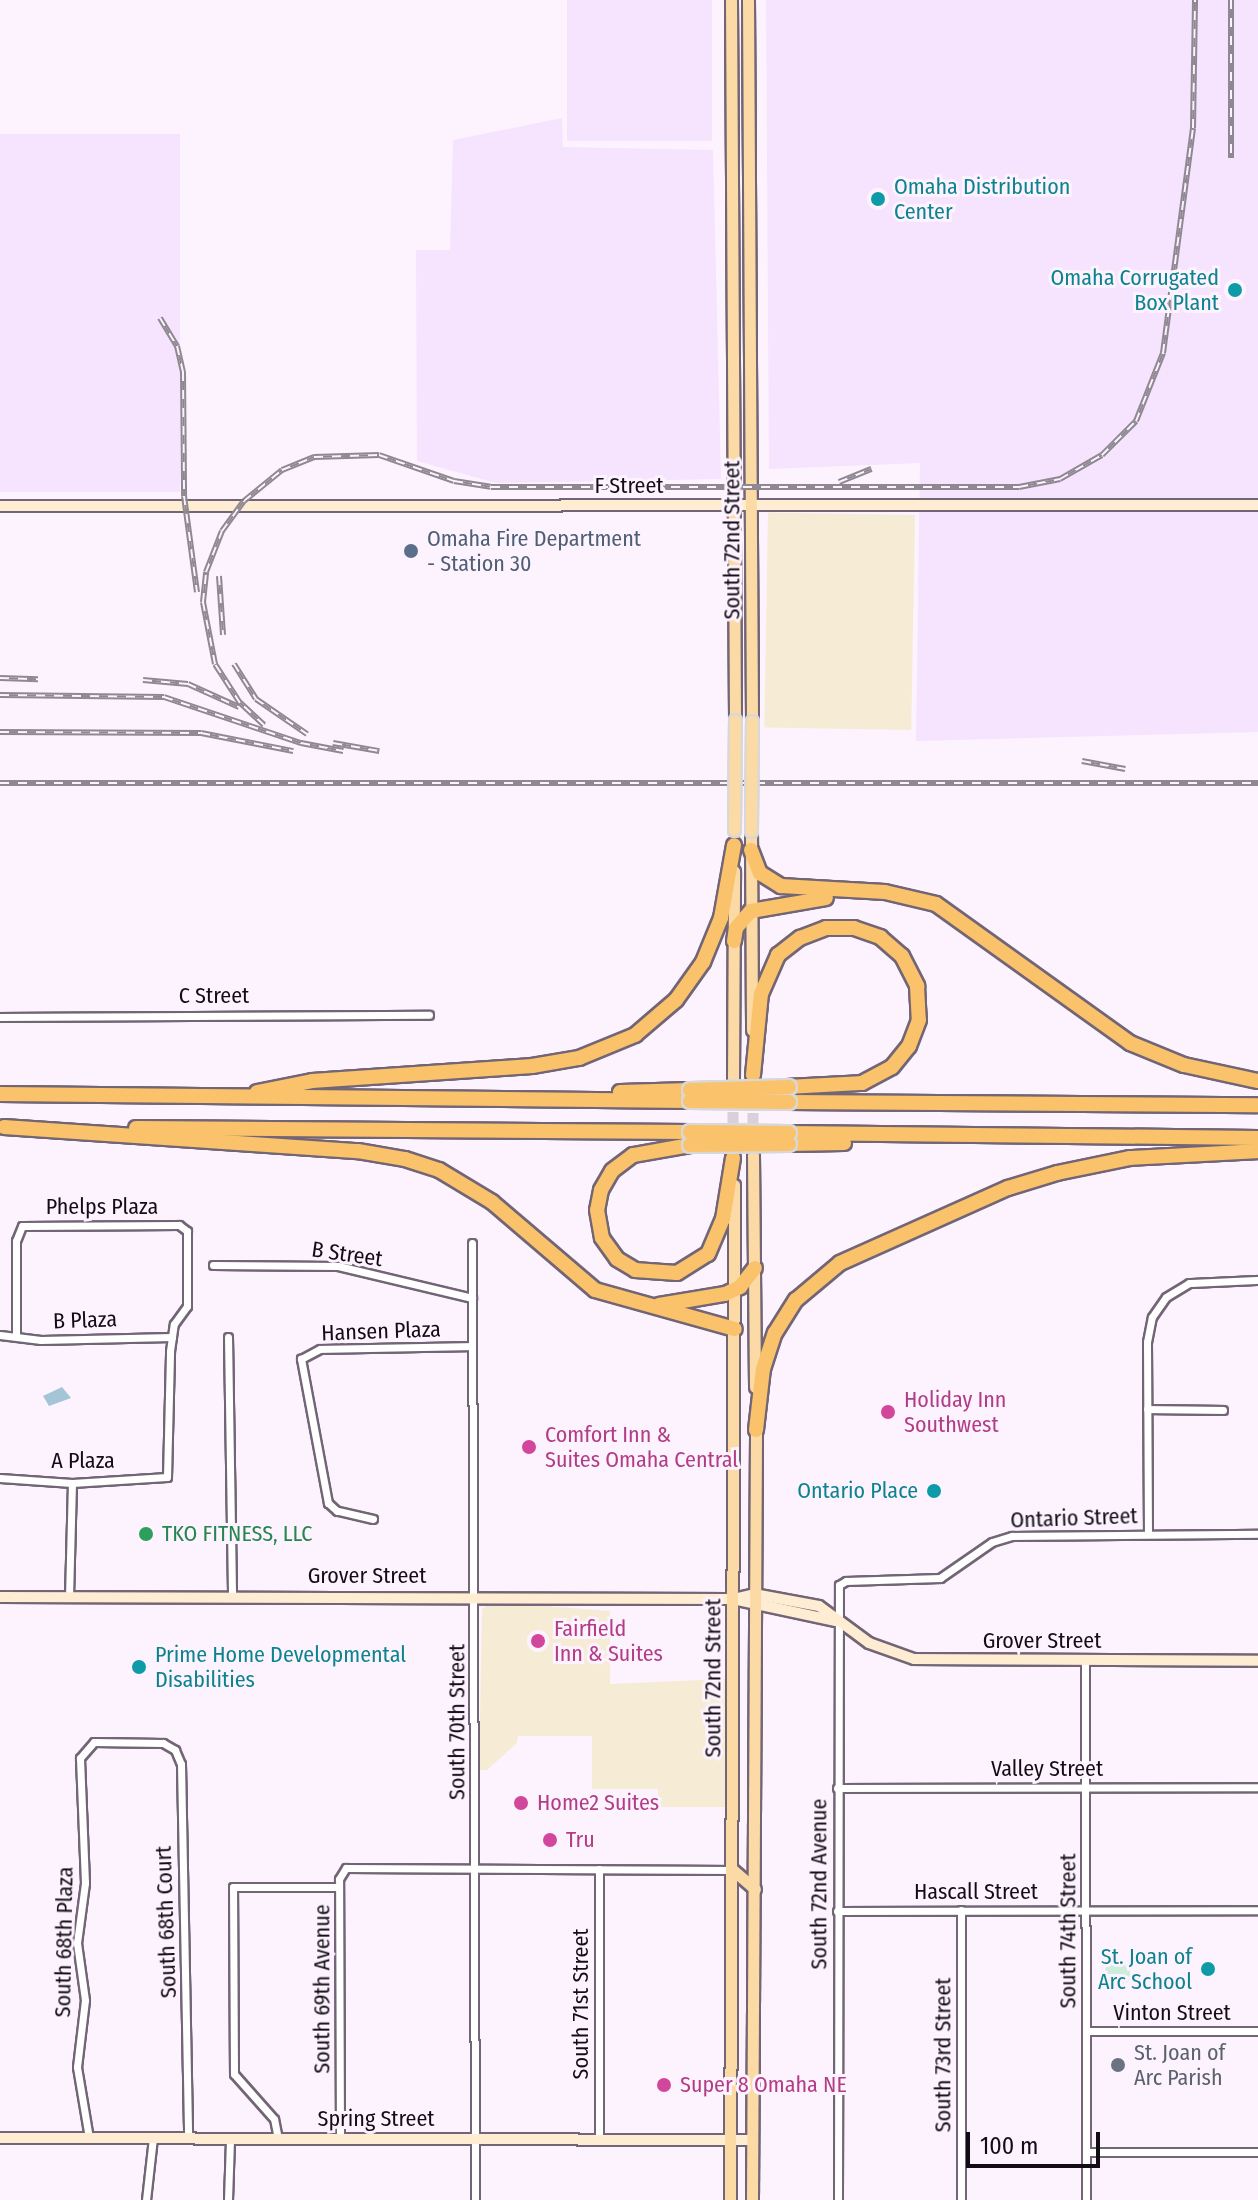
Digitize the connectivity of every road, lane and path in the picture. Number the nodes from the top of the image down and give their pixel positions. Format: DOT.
graph roads {
  1 [pos="731,0"];
  2 [pos="748,0"];
  3 [pos="748,150"];
  4 [pos="731,151"];
  5 [pos="752,504"];
  6 [pos="736,505"];
  7 [pos="1258,505"];
  8 [pos="0,506"];
  9 [pos="734,838"];
  10 [pos="751,850"];
  11 [pos="911,896"];
  12 [pos="751,911"];
  13 [pos="734,941"];
  14 [pos="429,1015"];
  15 [pos="0,1017"];
  16 [pos="753,1077"];
  17 [pos="733,1079"];
  18 [pos="1258,1081"];
  19 [pos="0,1094"];
  20 [pos="789,1095"];
  21 [pos="221,1099"];
  22 [pos="1258,1105"];
  23 [pos="2,1127"];
  24 [pos="690,1138"];
  25 [pos="1258,1138"];
  26 [pos="1258,1151"];
  27 [pos="753,1155"];
  28 [pos="733,1157"];
  29 [pos="472,1243"];
  30 [pos="213,1265"];
  31 [pos="755,1268"];
  32 [pos="1258,1280"];
  33 [pos="735,1290"];
  34 [pos="472,1298"];
  35 [pos="638,1305"];
  36 [pos="735,1329"];
  37 [pos="0,1335"];
  38 [pos="16,1335"];
  39 [pos="172,1337"];
  40 [pos="228,1337"];
  41 [pos="472,1346"];
  42 [pos="1147,1409"];
  43 [pos="1223,1410"];
  44 [pos="756,1430"];
  45 [pos="0,1478"];
  46 [pos="72,1483"];
  47 [pos="373,1519"];
  48 [pos="1148,1534"];
  49 [pos="1258,1534"];
  50 [pos="855,1581"];
  51 [pos="754,1594"];
  52 [pos="232,1595"];
  53 [pos="474,1596"];
  54 [pos="0,1597"];
  55 [pos="69,1597"];
  56 [pos="733,1599"];
  57 [pos="754,1607"];
  58 [pos="836,1621"];
  59 [pos="1085,1661"];
  60 [pos="1258,1661"];
  61 [pos="133,1744"];
  62 [pos="1085,1787"];
  63 [pos="1258,1787"];
  64 [pos="837,1788"];
  65 [pos="474,1869"];
  66 [pos="599,1869"];
  67 [pos="733,1870"];
  68 [pos="339,1887"];
  69 [pos="755,1889"];
  70 [pos="961,1910"];
  71 [pos="1086,1910"];
  72 [pos="1258,1910"];
  73 [pos="837,1911"];
  74 [pos="1086,2031"];
  75 [pos="1258,2031"];
  76 [pos="0,2138"];
  77 [pos="89,2138"];
  78 [pos="153,2138"];
  79 [pos="188,2138"];
  80 [pos="230,2139"];
  81 [pos="278,2139"];
  82 [pos="340,2139"];
  83 [pos="475,2139"];
  84 [pos="599,2139"];
  85 [pos="731,2140"];
  86 [pos="752,2140"];
  87 [pos="1086,2152"];
  88 [pos="1258,2152"];
  89 [pos="146,2200"];
  90 [pos="228,2200"];
  91 [pos="475,2200"];
  92 [pos="730,2200"];
  93 [pos="752,2200"];
  94 [pos="838,2200"];
  95 [pos="961,2200"];
  96 [pos="1086,2200"];
  1 -- 4 [label="main road, South 72nd Street"];
  2 -- 3 [label="main road, South 72nd Street"];
  3 -- 4 [label="main road"];
  3 -- 5 [label="main road, South 72nd Street"];
  4 -- 6 [label="main road, South 72nd Street"];
  5 -- 6 [label="street, F Street"];
  5 -- 7 [label="street, F Street"];
  5 -- 10 [label="main road, South 72nd Street, bridge"];
  6 -- 8 [label="street, F Street"];
  6 -- 9 [label="main road, South 72nd Street, bridge"];
  9 -- 13 [label="main road, South 72nd Street"];
  9 -- 21 [label="highway"];
  10 -- 11 [label="highway"];
  10 -- 12 [label="main road, South 72nd Street"];
  11 -- 12 [label="highway"];
  11 -- 18 [label="highway"];
  12 -- 13 [label="highway"];
  12 -- 16 [label="main road, South 72nd Street"];
  13 -- 17 [label="main road, South 72nd Street"];
  14 -- 15 [label="street, C Street"];
  16 -- 20 [label="highway"];
  19 -- 21 [label="highway"];
  20 -- 21 [label="highway, bridge"];
  20 -- 22 [label="highway"];
  23 -- 24 [label="highway"];
  23 -- 35 [label="highway"];
  24 -- 25 [label="highway, bridge"];
  24 -- 28 [label="highway"];
  26 -- 44 [label="highway"];
  27 -- 31 [label="main road, South 72nd Street"];
  28 -- 33 [label="main road, South 72nd Street"];
  29 -- 34 [label="street, South 70th Street"];
  30 -- 34 [label="street, B Street"];
  31 -- 33 [label="highway"];
  31 -- 44 [label="main road, South 72nd Street"];
  32 -- 42 [label="street"];
  33 -- 35 [label="highway"];
  33 -- 36 [label="main road, South 72nd Street"];
  34 -- 41 [label="street, South 70th Street"];
  35 -- 36 [label="highway"];
  36 -- 56 [label="main road, South 72nd Street"];
  37 -- 38 [label="street, B Plaza"];
  38 -- 39 [label="street, B Plaza"];
  38 -- 39 [label="street, Phelps Plaza"];
  39 -- 46 [label="street, A Plaza"];
  40 -- 52 [label="street"];
  41 -- 47 [label="street, Hansen Plaza"];
  41 -- 53 [label="street, South 70th Street"];
  42 -- 43 [label="street"];
  42 -- 48 [label="street"];
  44 -- 51 [label="main road, South 72nd Street"];
  45 -- 46 [label="street, A Plaza"];
  46 -- 55 [label="street"];
  48 -- 49 [label="street, Ontario Street"];
  48 -- 50 [label="street, Ontario Street"];
  50 -- 58 [label="street, South 72nd Avenue"];
  51 -- 56 [label="street, Grover Street"];
  51 -- 57 [label="main road, South 72nd Street"];
  51 -- 58 [label="street, Grover Street"];
  52 -- 53 [label="street, Grover Street"];
  52 -- 55 [label="street, Grover Street"];
  53 -- 56 [label="street, Grover Street"];
  53 -- 65 [label="street, South 70th Street"];
  54 -- 55 [label="street, Grover Street"];
  56 -- 57 [label="street, Grover Street"];
  56 -- 67 [label="main road, South 72nd Street"];
  57 -- 58 [label="street, Grover Street"];
  57 -- 69 [label="main road, South 72nd Street"];
  58 -- 59 [label="street, Grover Street"];
  58 -- 64 [label="street, South 72nd Avenue"];
  59 -- 60 [label="street, Grover Street"];
  59 -- 62 [label="street, South 74th Street"];
  61 -- 77 [label="street, South 68th Plaza"];
  61 -- 79 [label="street, South 68th Court"];
  62 -- 63 [label="street, Valley Street"];
  62 -- 64 [label="street, Valley Street"];
  62 -- 71 [label="street, South 74th Street"];
  64 -- 73 [label="street, South 72nd Avenue"];
  65 -- 66 [label="street"];
  65 -- 68 [label="street"];
  65 -- 83 [label="street, South 70th Street"];
  66 -- 67 [label="street"];
  66 -- 84 [label="street, South 71st Street"];
  67 -- 69 [label="main road"];
  67 -- 85 [label="main road, South 72nd Street"];
  68 -- 81 [label="street"];
  68 -- 82 [label="street, South 69th Avenue"];
  69 -- 86 [label="main road, South 72nd Street"];
  70 -- 71 [label="street, Hascall Street"];
  70 -- 73 [label="street, Hascall Street"];
  70 -- 95 [label="street, South 73rd Street"];
  71 -- 72 [label="street, Hascall Street"];
  71 -- 74 [label="street, South 74th Street"];
  73 -- 94 [label="street, South 72nd Avenue"];
  74 -- 75 [label="street, Vinton Street"];
  74 -- 87 [label="street, South 74th Street"];
  76 -- 77 [label="street, Spring Street"];
  77 -- 78 [label="street, Spring Street"];
  78 -- 79 [label="street, Spring Street"];
  78 -- 89 [label="street"];
  79 -- 80 [label="street, Spring Street"];
  80 -- 81 [label="street, Spring Street"];
  80 -- 90 [label="street"];
  81 -- 82 [label="street, Spring Street"];
  82 -- 83 [label="street, Spring Street"];
  83 -- 84 [label="street, Spring Street"];
  83 -- 91 [label="street, South 70th Street"];
  84 -- 85 [label="street, Spring Street"];
  85 -- 86 [label="street, Spring Street"];
  85 -- 92 [label="main road, South 72nd Street"];
  86 -- 93 [label="main road, South 72nd Street"];
  87 -- 88 [label="street"];
  87 -- 96 [label="street, South 74th Street"];
}
